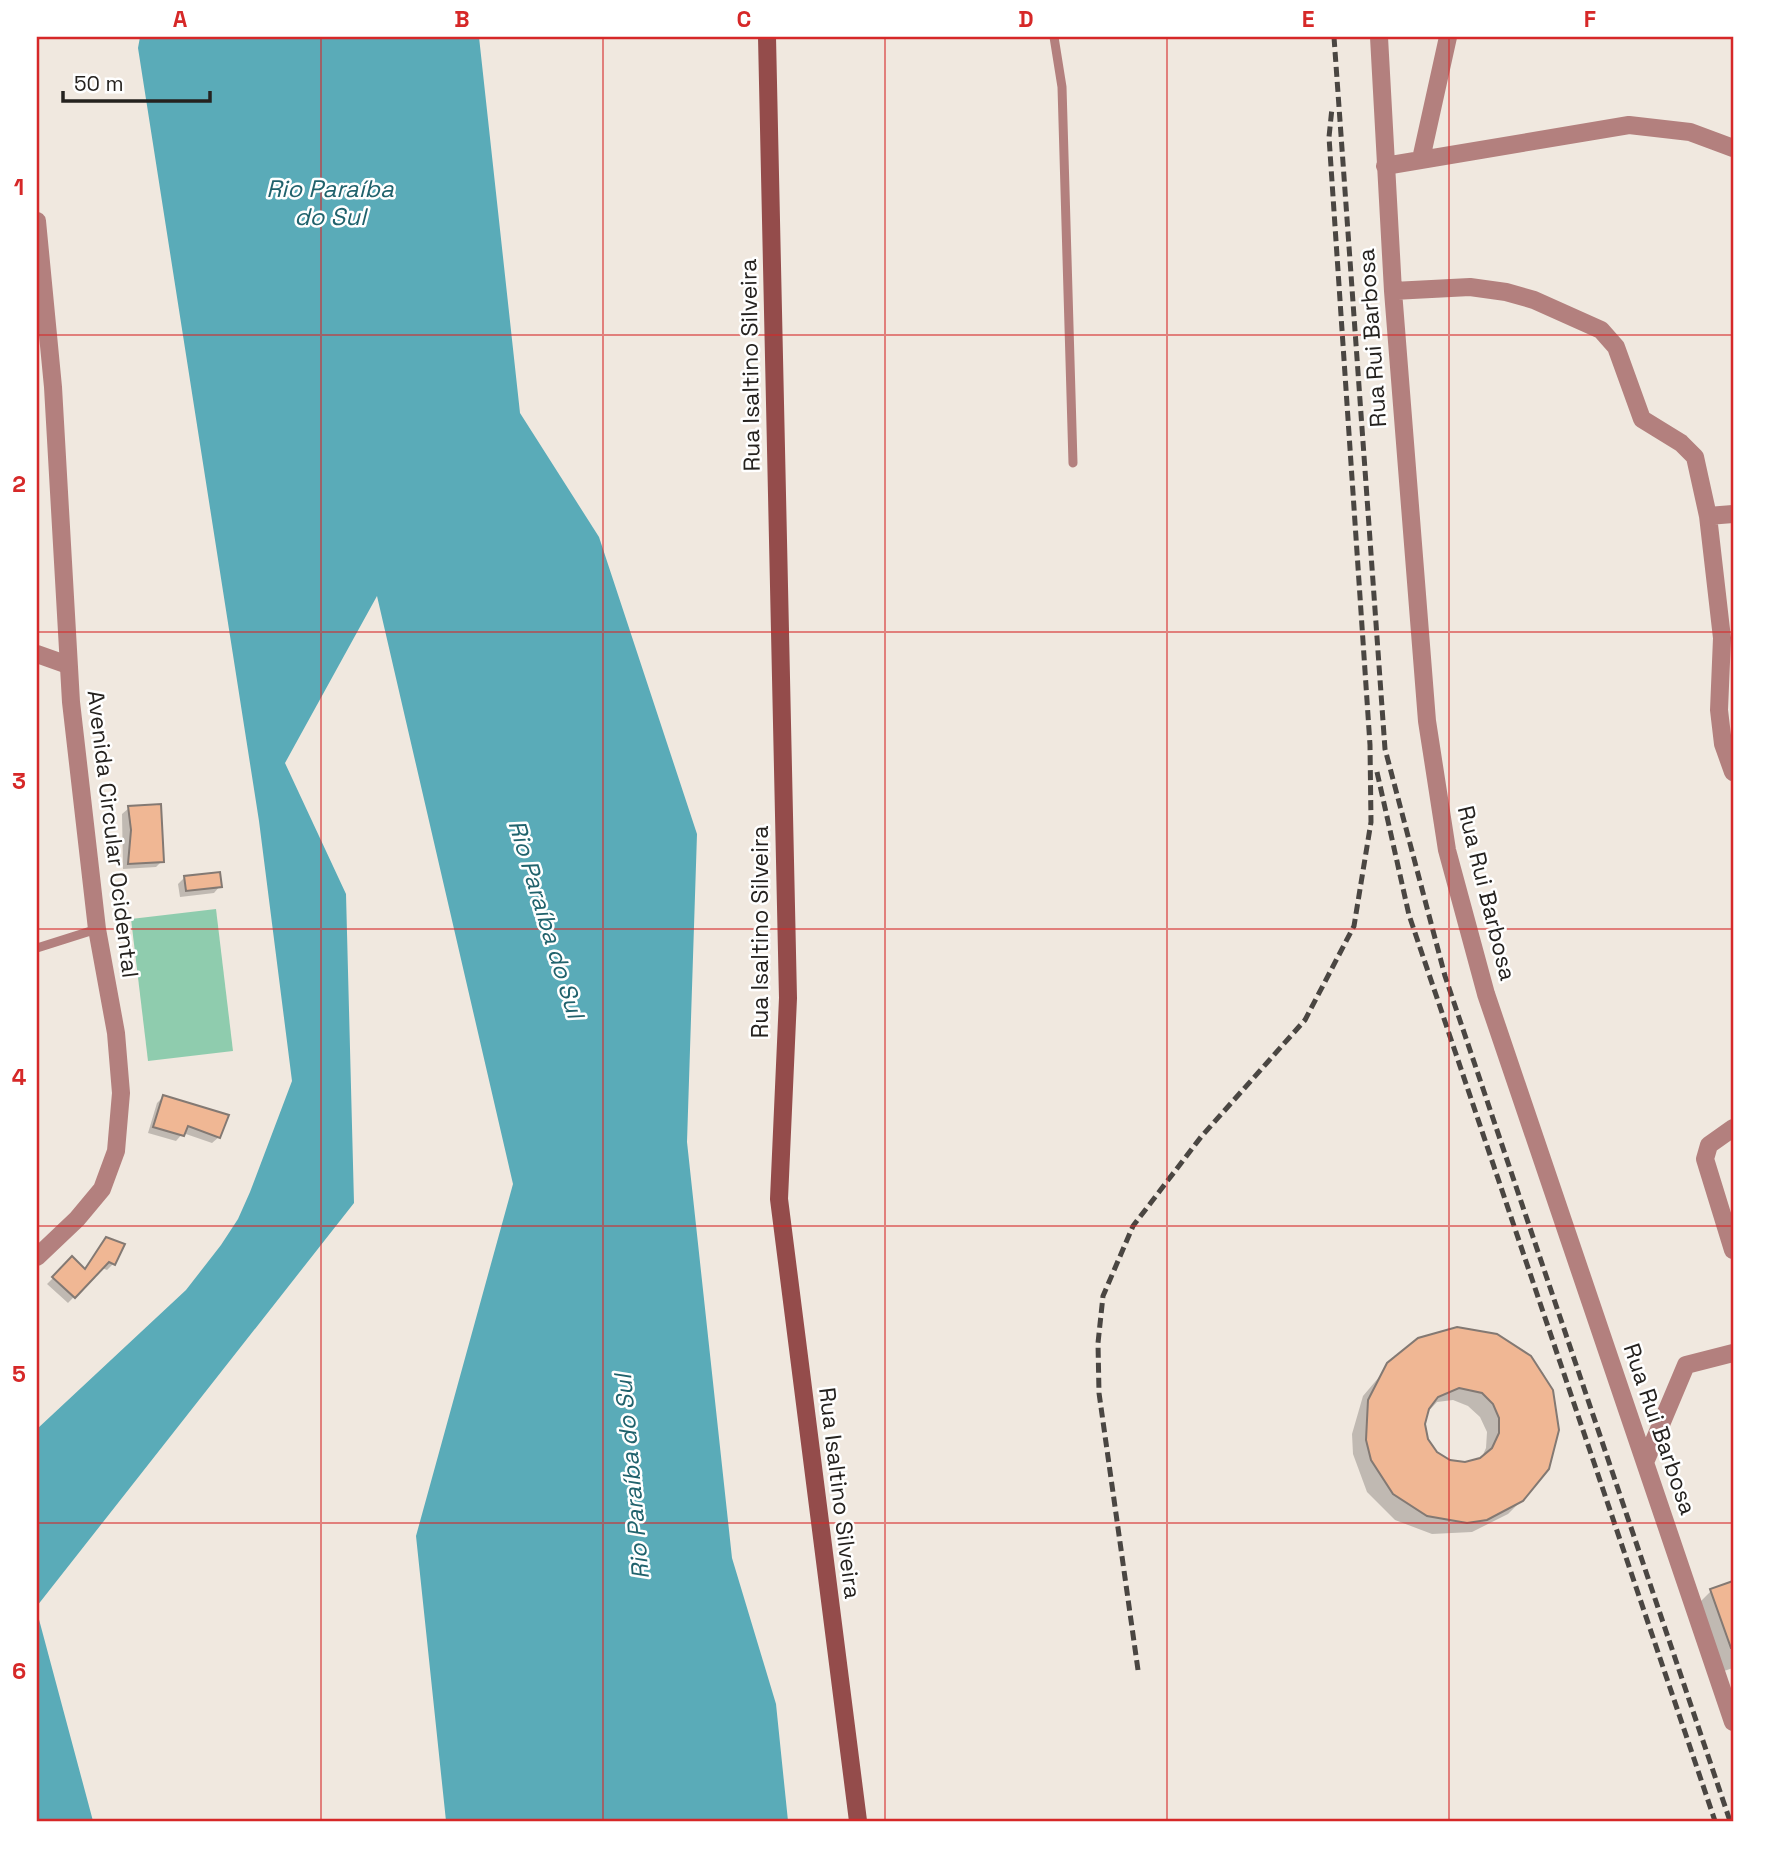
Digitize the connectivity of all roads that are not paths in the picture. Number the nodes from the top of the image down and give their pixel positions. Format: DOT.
graph roads {
  1 [pos="767,37"];
  2 [pos="1054,37"];
  3 [pos="1379,37"];
  4 [pos="1448,37"];
  5 [pos="1733,148"];
  6 [pos="1421,159"];
  7 [pos="1385,166"];
  8 [pos="37,221"];
  9 [pos="1393,291"];
  10 [pos="1073,463"];
  11 [pos="1733,514"];
  12 [pos="1708,516"];
  13 [pos="37,654"];
  14 [pos="68,665"];
  15 [pos="1733,772"];
  16 [pos="97,929"];
  17 [pos="37,948"];
  18 [pos="1733,1128"];
  19 [pos="1733,1248"];
  20 [pos="37,1256"];
  21 [pos="1733,1353"];
  22 [pos="1646,1460"];
  23 [pos="1733,1722"];
  24 [pos="858,1821"];
  1 -- 24 [label="main road, Rua Isaltino Silveira"];
  2 -- 10 [label="lane"];
  3 -- 7 [label="street, Rua Rui Barbosa"];
  4 -- 6 [label="street"];
  5 -- 6 [label="street"];
  6 -- 7 [label="street"];
  7 -- 9 [label="street, Rua Rui Barbosa"];
  8 -- 14 [label="street, Avenida Circular Ocidental"];
  9 -- 12 [label="street"];
  9 -- 22 [label="street, Rua Rui Barbosa"];
  11 -- 12 [label="street"];
  12 -- 15 [label="street"];
  13 -- 14 [label="street"];
  14 -- 16 [label="street, Avenida Circular Ocidental"];
  16 -- 17 [label="lane"];
  16 -- 20 [label="street, Avenida Circular Ocidental"];
  18 -- 19 [label="street"];
  21 -- 22 [label="street"];
  22 -- 23 [label="street, Rua Rui Barbosa"];
}
